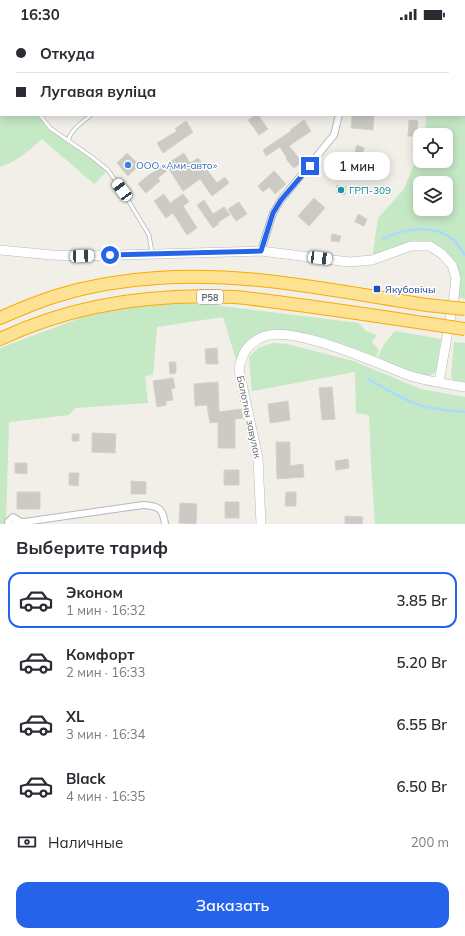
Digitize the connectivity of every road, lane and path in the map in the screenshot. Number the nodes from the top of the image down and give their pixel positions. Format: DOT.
graph roads {
  1 [pos="41,116"];
  2 [pos="90,116"];
  3 [pos="339,116"];
  4 [pos="68,141"];
  5 [pos="0,250"];
  6 [pos="261,251"];
  7 [pos="153,254"];
  8 [pos="465,309"];
  9 [pos="0,318"];
  10 [pos="465,329"];
  11 [pos="0,339"];
  12 [pos="439,382"];
  13 [pos="465,388"];
  14 [pos="18,523"];
  15 [pos="10,524"];
  16 [pos="165,524"];
  17 [pos="261,524"];
  1 -- 4 [label="lane"];
  2 -- 4 [label="lane"];
  3 -- 6 [label="street"];
  4 -- 7 [label="lane"];
  5 -- 7 [label="main road"];
  6 -- 7 [label="main road"];
  6 -- 12 [label="main road"];
  8 -- 9 [label="highway, Р58, bridge"];
  10 -- 11 [label="highway, Р58, bridge"];
  12 -- 13 [label="main road, Балотны завулак"];
  12 -- 17 [label="main road, Балотны завулак"];
  14 -- 15 [label="street"];
  14 -- 16 [label="street"];
}
